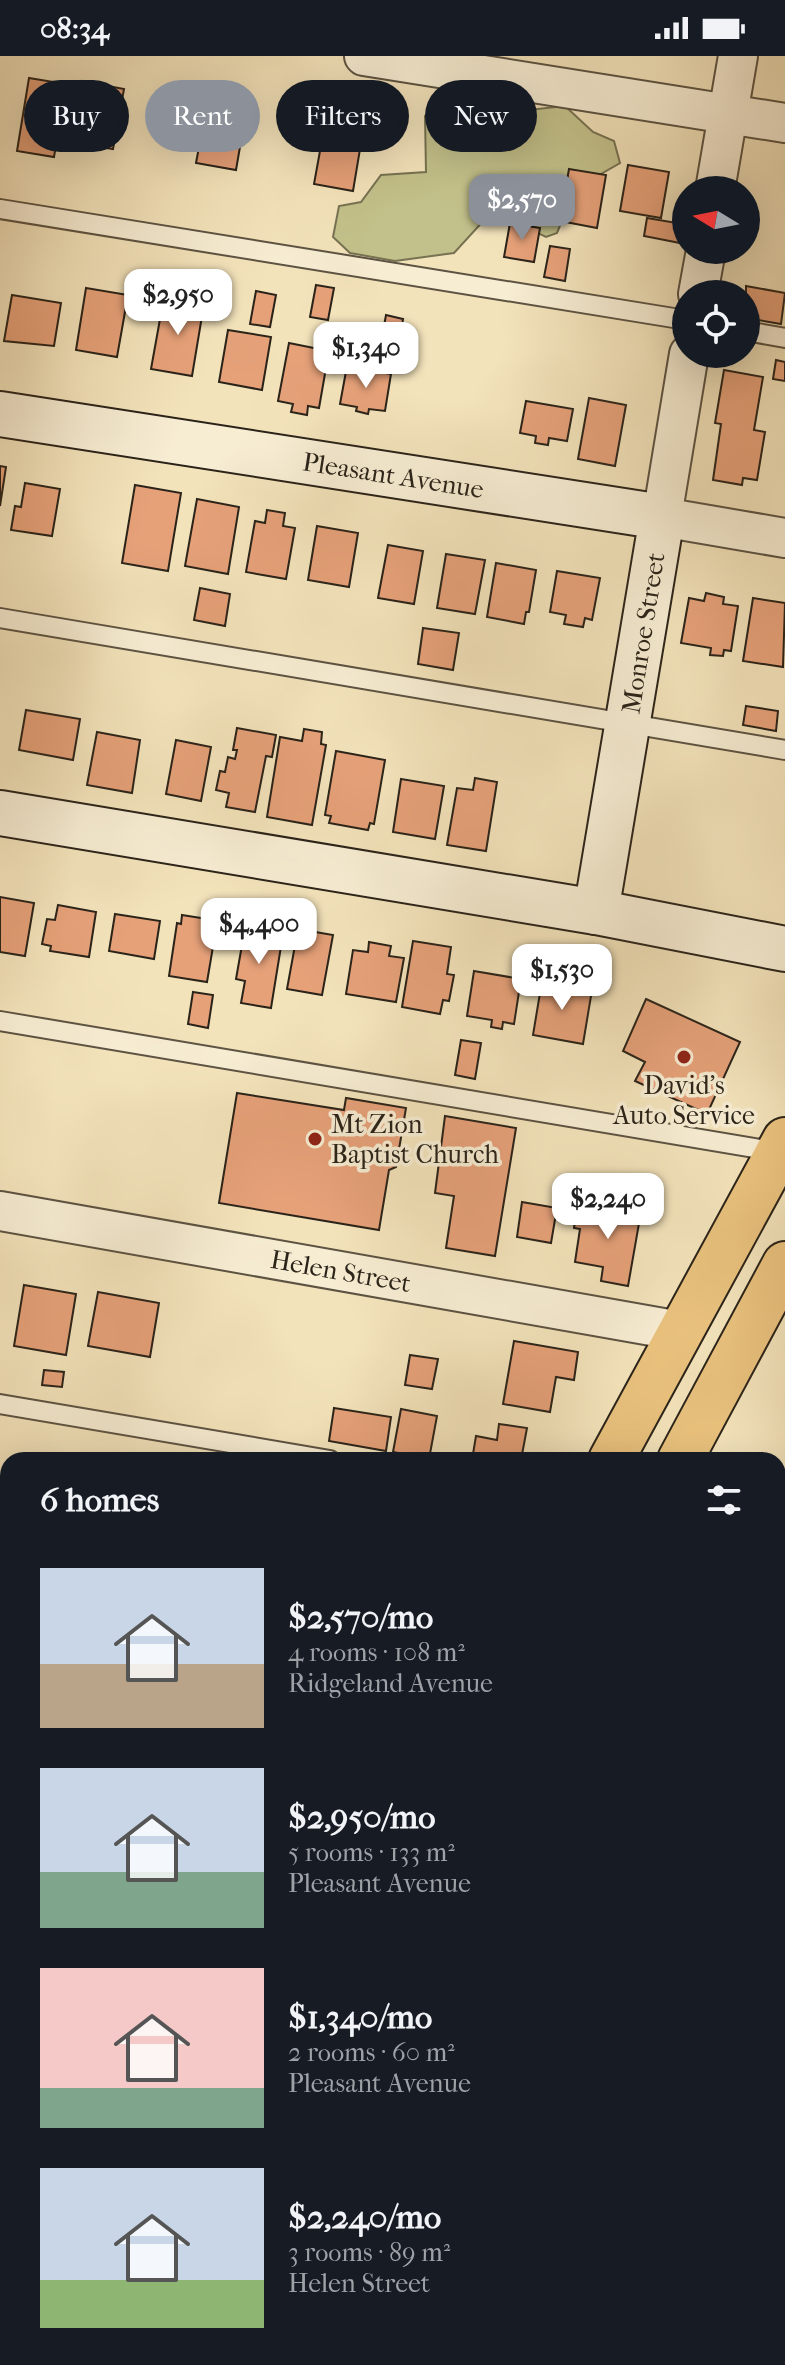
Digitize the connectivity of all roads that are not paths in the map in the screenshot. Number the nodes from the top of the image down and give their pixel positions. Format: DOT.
graph roads {
  1 [pos="364,56"];
  2 [pos="738,56"];
  3 [pos="728,114"];
  4 [pos="785,123"];
  5 [pos="717,176"];
  6 [pos="0,209"];
  7 [pos="672,318"];
  8 [pos="760,334"];
  9 [pos="785,338"];
  10 [pos="687,368"];
  11 [pos="0,414"];
  12 [pos="662,517"];
  13 [pos="785,538"];
  14 [pos="0,618"];
  15 [pos="628,721"];
  16 [pos="785,750"];
  17 [pos="0,813"];
  18 [pos="596,912"];
  19 [pos="785,949"];
  20 [pos="0,1021"];
  21 [pos="782,1146"];
  22 [pos="0,1211"];
  23 [pos="785,1264"];
  24 [pos="680,1331"];
  25 [pos="0,1404"];
  26 [pos="283,1452"];
  27 [pos="615,1452"];
  28 [pos="684,1452"];
  1 -- 3 [label="street"];
  2 -- 3 [label="street"];
  3 -- 4 [label="street"];
  3 -- 5 [label="street"];
  6 -- 7 [label="lane"];
  8 -- 9 [label="lane"];
  10 -- 12 [label="street, Monroe Street"];
  11 -- 12 [label="street, Pleasant Avenue"];
  12 -- 13 [label="street, Pleasant Avenue"];
  12 -- 15 [label="street, Monroe Street"];
  14 -- 15 [label="lane"];
  15 -- 16 [label="lane"];
  15 -- 18 [label="street, Monroe Street"];
  17 -- 18 [label="street"];
  18 -- 19 [label="street"];
  20 -- 21 [label="lane"];
  21 -- 24 [label="main road"];
  22 -- 24 [label="street, Helen Street"];
  23 -- 28 [label="main road"];
  24 -- 27 [label="main road"];
  25 -- 26 [label="lane"];
}
